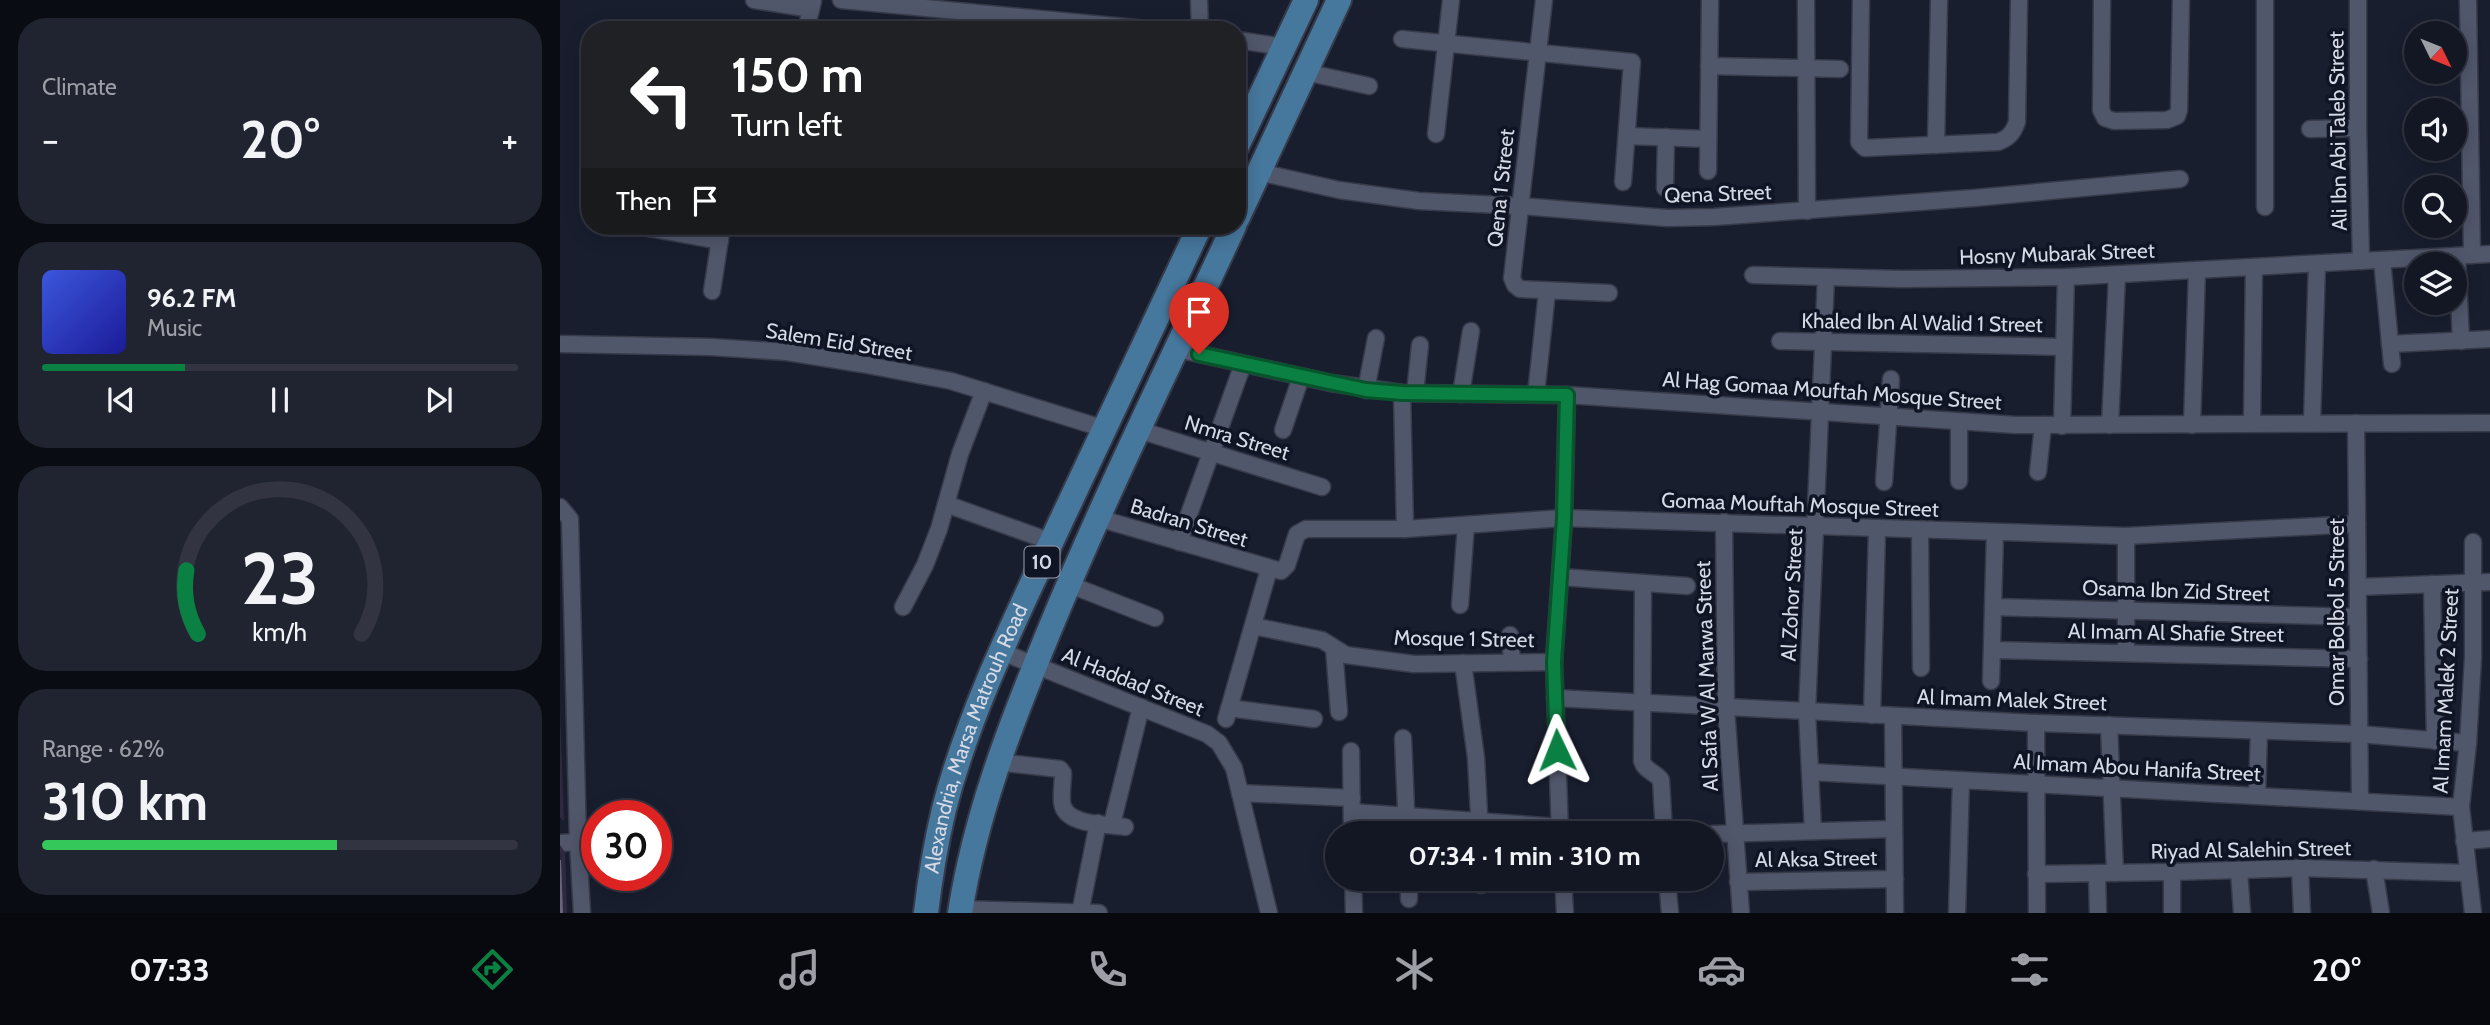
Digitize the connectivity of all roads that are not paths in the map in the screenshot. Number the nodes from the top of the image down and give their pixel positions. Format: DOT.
graph roads {
  1 [pos="754,0"];
  2 [pos="1199,0"];
  3 [pos="1306,0"];
  4 [pos="1339,0"];
  5 [pos="1451,0"];
  6 [pos="1544,0"];
  7 [pos="1710,0"];
  8 [pos="1806,0"];
  9 [pos="1861,0"];
  10 [pos="1939,0"];
  11 [pos="2019,0"];
  12 [pos="2102,0"];
  13 [pos="2181,0"];
  14 [pos="2265,0"];
  15 [pos="2358,0"];
  16 [pos="2468,0"];
  17 [pos="850,1"];
  18 [pos="812,5"];
  19 [pos="1062,21"];
  20 [pos="1200,21"];
  21 [pos="2466,21"];
  22 [pos="1402,39"];
  23 [pos="1246,41"];
  24 [pos="1446,43"];
  25 [pos="1284,47"];
  26 [pos="1538,53"];
  27 [pos="1709,66"];
  28 [pos="1806,68"];
  29 [pos="1840,68"];
  30 [pos="1305,72"];
  31 [pos="2462,84"];
  32 [pos="1369,86"];
  33 [pos="1246,127"];
  34 [pos="2357,128"];
  35 [pos="2309,129"];
  36 [pos="1436,134"];
  37 [pos="1627,135"];
  38 [pos="1666,137"];
  39 [pos="1709,139"];
  40 [pos="1936,145"];
  41 [pos="1708,171"];
  42 [pos="1259,172"];
  43 [pos="2180,178"];
  44 [pos="1623,182"];
  45 [pos="1665,188"];
  46 [pos="1246,200"];
  47 [pos="1520,206"];
  48 [pos="2264,207"];
  49 [pos="1807,211"];
  50 [pos="721,235"];
  51 [pos="1196,235"];
  52 [pos="1230,235"];
  53 [pos="2465,252"];
  54 [pos="2490,254"];
  55 [pos="2467,255"];
  56 [pos="2404,259"];
  57 [pos="2382,260"];
  58 [pos="2361,261"];
  59 [pos="2316,264"];
  60 [pos="2254,267"];
  61 [pos="2197,270"];
  62 [pos="1753,275"];
  63 [pos="2117,275"];
  64 [pos="1826,277"];
  65 [pos="2066,277"];
  66 [pos="712,291"];
  67 [pos="1548,292"];
  68 [pos="1609,293"];
  69 [pos="2462,315"];
  70 [pos="1471,331"];
  71 [pos="1376,338"];
  72 [pos="2490,339"];
  73 [pos="1780,341"];
  74 [pos="2460,341"];
  75 [pos="1824,342"];
  76 [pos="560,344"];
  77 [pos="2390,344"];
  78 [pos="1420,345"];
  79 [pos="2064,347"];
  80 [pos="1177,349"];
  81 [pos="2392,363"];
  82 [pos="1243,364"];
  83 [pos="1301,377"];
  84 [pos="1891,379"];
  85 [pos="1366,390"];
  86 [pos="984,391"];
  87 [pos="1409,393"];
  88 [pos="1461,394"];
  89 [pos="1536,394"];
  90 [pos="1567,395"];
  91 [pos="1821,412"];
  92 [pos="1887,415"];
  93 [pos="1959,422"];
  94 [pos="2312,422"];
  95 [pos="2252,423"];
  96 [pos="2356,423"];
  97 [pos="2490,423"];
  98 [pos="2043,425"];
  99 [pos="2110,425"];
  100 [pos="2192,425"];
  101 [pos="2062,426"];
  102 [pos="1105,429"];
  103 [pos="1139,430"];
  104 [pos="1283,430"];
  105 [pos="1211,451"];
  106 [pos="2038,472"];
  107 [pos="1959,481"];
  108 [pos="1884,482"];
  109 [pos="1322,487"];
  110 [pos="946,504"];
  111 [pos="560,507"];
  112 [pos="1098,518"];
  113 [pos="1564,519"];
  114 [pos="1724,522"];
  115 [pos="2357,524"];
  116 [pos="1466,525"];
  117 [pos="1816,525"];
  118 [pos="1405,529"];
  119 [pos="1877,530"];
  120 [pos="1920,531"];
  121 [pos="1995,533"];
  122 [pos="2126,536"];
  123 [pos="1052,542"];
  124 [pos="1178,542"];
  125 [pos="2473,542"];
  126 [pos="1269,569"];
  127 [pos="1560,578"];
  128 [pos="2473,582"];
  129 [pos="2490,582"];
  130 [pos="1643,583"];
  131 [pos="1068,584"];
  132 [pos="2432,584"];
  133 [pos="1687,586"];
  134 [pos="2358,587"];
  135 [pos="1460,605"];
  136 [pos="903,607"];
  137 [pos="1993,607"];
  138 [pos="2126,611"];
  139 [pos="2358,617"];
  140 [pos="1155,618"];
  141 [pos="1253,626"];
  142 [pos="1510,635"];
  143 [pos="1334,648"];
  144 [pos="1992,650"];
  145 [pos="1002,652"];
  146 [pos="2126,652"];
  147 [pos="2359,659"];
  148 [pos="1512,662"];
  149 [pos="1554,662"];
  150 [pos="1463,663"];
  151 [pos="1035,665"];
  152 [pos="1921,668"];
  153 [pos="567,679"];
  154 [pos="1991,681"];
  155 [pos="1555,698"];
  156 [pos="1641,703"];
  157 [pos="1141,707"];
  158 [pos="1726,708"];
  159 [pos="1339,712"];
  160 [pos="1807,712"];
  161 [pos="1872,715"];
  162 [pos="1894,716"];
  163 [pos="1314,719"];
  164 [pos="2036,723"];
  165 [pos="2109,725"];
  166 [pos="2259,731"];
  167 [pos="2358,734"];
  168 [pos="1403,738"];
  169 [pos="2435,741"];
  170 [pos="2468,743"];
  171 [pos="1351,751"];
  172 [pos="997,762"];
  173 [pos="1811,772"];
  174 [pos="1894,776"];
  175 [pos="1961,780"];
  176 [pos="2036,783"];
  177 [pos="2111,787"];
  178 [pos="1240,793"];
  179 [pos="2257,795"];
  180 [pos="2360,800"];
  181 [pos="1352,805"];
  182 [pos="2461,807"];
  183 [pos="1406,815"];
  184 [pos="1352,821"];
  185 [pos="1406,821"];
  186 [pos="1443,821"];
  187 [pos="1480,821"];
  188 [pos="1560,821"];
  189 [pos="1663,821"];
  190 [pos="1112,825"];
  191 [pos="1894,829"];
  192 [pos="1813,831"];
  193 [pos="1724,833"];
  194 [pos="1734,833"];
  195 [pos="2490,839"];
  196 [pos="2464,841"];
  197 [pos="578,842"];
  198 [pos="560,843"];
  199 [pos="2300,867"];
  200 [pos="2374,869"];
  201 [pos="2239,870"];
  202 [pos="2172,872"];
  203 [pos="2097,873"];
  204 [pos="2115,873"];
  205 [pos="2467,873"];
  206 [pos="2036,874"];
  207 [pos="1895,879"];
  208 [pos="1738,882"];
  209 [pos="1353,891"];
  210 [pos="1409,891"];
  211 [pos="1564,891"];
  212 [pos="1668,891"];
  213 [pos="1409,899"];
  214 [pos="961,911"];
  215 [pos="1080,912"];
  216 [pos="582,913"];
  217 [pos="926,913"];
  218 [pos="1100,913"];
  219 [pos="1269,913"];
  220 [pos="1354,913"];
  221 [pos="1565,913"];
  222 [pos="1670,913"];
  223 [pos="1741,913"];
  224 [pos="1895,913"];
  225 [pos="1956,913"];
  226 [pos="2037,913"];
  227 [pos="2098,913"];
  228 [pos="2172,913"];
  229 [pos="2242,913"];
  230 [pos="2302,913"];
  231 [pos="2381,913"];
  232 [pos="2473,913"];
  1 -- 18 [label="street"];
  2 -- 20 [label="street"];
  3 -- 25 [label="main road"];
  4 -- 30 [label="main road"];
  5 -- 24 [label="street"];
  6 -- 26 [label="street, Qena 1 Street"];
  7 -- 27 [label="street"];
  8 -- 28 [label="street"];
  9 -- 40 [label="street"];
  10 -- 40 [label="street"];
  11 -- 40 [label="street"];
  12 -- 13 [label="street"];
  14 -- 48 [label="street"];
  15 -- 34 [label="street, Ali Ibn Abi Taleb Street"];
  16 -- 21 [label="street"];
  17 -- 19 [label="street"];
  22 -- 24 [label="street"];
  23 -- 25 [label="street"];
  24 -- 26 [label="street"];
  24 -- 36 [label="street"];
  25 -- 33 [label="main road"];
  26 -- 37 [label="street"];
  26 -- 47 [label="street, Qena 1 Street"];
  27 -- 28 [label="street"];
  27 -- 39 [label="street"];
  28 -- 29 [label="street"];
  28 -- 49 [label="street"];
  30 -- 32 [label="street"];
  30 -- 42 [label="main road"];
  31 -- 53 [label="street"];
  34 -- 35 [label="street"];
  34 -- 58 [label="street, Ali Ibn Abi Taleb Street"];
  37 -- 38 [label="street"];
  37 -- 44 [label="street"];
  38 -- 39 [label="street"];
  38 -- 45 [label="street"];
  39 -- 41 [label="street"];
  42 -- 46 [label="main road"];
  42 -- 47 [label="street, Qena Street"];
  43 -- 49 [label="street, Qena Street"];
  47 -- 49 [label="street, Qena Street"];
  47 -- 67 [label="street, Qena 1 Street"];
  50 -- 66 [label="street"];
  51 -- 102 [label="main road, Alexandria, Marsa Matrouh Road / 10"];
  52 -- 80 [label="main road, Alexandria, Marsa Matrouh Road / 10"];
  54 -- 55 [label="street, Hosny Mubarak Street"];
  56 -- 57 [label="street, Hosny Mubarak Street"];
  57 -- 58 [label="street, Hosny Mubarak Street"];
  57 -- 77 [label="street"];
  58 -- 59 [label="street, Hosny Mubarak Street"];
  59 -- 60 [label="street, Hosny Mubarak Street"];
  59 -- 94 [label="street"];
  60 -- 61 [label="street, Hosny Mubarak Street"];
  60 -- 95 [label="street"];
  61 -- 63 [label="street, Hosny Mubarak Street"];
  61 -- 100 [label="street"];
  62 -- 64 [label="street, Hosny Mubarak Street"];
  63 -- 65 [label="street, Hosny Mubarak Street"];
  63 -- 99 [label="street"];
  64 -- 65 [label="street, Hosny Mubarak Street"];
  64 -- 75 [label="street, Al Zohor Street"];
  65 -- 79 [label="street"];
  67 -- 68 [label="street, Qena 1 Street"];
  67 -- 89 [label="street"];
  69 -- 74 [label="street"];
  70 -- 88 [label="street"];
  71 -- 85 [label="street"];
  72 -- 74 [label="street"];
  73 -- 75 [label="street, Khaled Ibn Al Walid 1 Street"];
  74 -- 77 [label="street"];
  75 -- 79 [label="street, Khaled Ibn Al Walid 1 Street"];
  75 -- 91 [label="street, Al Zohor Street"];
  76 -- 86 [label="street, Salem Eid Street"];
  77 -- 81 [label="street"];
  78 -- 87 [label="street"];
  79 -- 101 [label="street"];
  80 -- 82 [label="street, Al Hag Gomaa Mouftah Mosque Street"];
  80 -- 103 [label="main road, Alexandria, Marsa Matrouh Road / 10"];
  82 -- 83 [label="street, Al Hag Gomaa Mouftah Mosque Street"];
  82 -- 105 [label="street"];
  83 -- 85 [label="street, Al Hag Gomaa Mouftah Mosque Street"];
  83 -- 104 [label="street"];
  84 -- 92 [label="street"];
  85 -- 87 [label="street, Al Hag Gomaa Mouftah Mosque Street"];
  86 -- 102 [label="street, Salem Eid Street"];
  86 -- 110 [label="street"];
  87 -- 88 [label="street, Al Hag Gomaa Mouftah Mosque Street"];
  87 -- 118 [label="street"];
  88 -- 89 [label="street, Al Hag Gomaa Mouftah Mosque Street"];
  89 -- 90 [label="street, Al Hag Gomaa Mouftah Mosque Street"];
  90 -- 91 [label="street, Al Hag Gomaa Mouftah Mosque Street"];
  90 -- 113 [label="street"];
  91 -- 92 [label="street, Al Hag Gomaa Mouftah Mosque Street"];
  91 -- 117 [label="street, Al Zohor Street"];
  92 -- 93 [label="street, Al Hag Gomaa Mouftah Mosque Street"];
  92 -- 108 [label="street"];
  93 -- 98 [label="street, Al Hag Gomaa Mouftah Mosque Street"];
  93 -- 107 [label="street"];
  94 -- 95 [label="street, Al Hag Gomaa Mouftah Mosque Street"];
  94 -- 96 [label="street, Al Hag Gomaa Mouftah Mosque Street"];
  95 -- 100 [label="street, Al Hag Gomaa Mouftah Mosque Street"];
  96 -- 97 [label="street, Al Hag Gomaa Mouftah Mosque Street"];
  96 -- 115 [label="street, Omar Bolbol 5 Street"];
  98 -- 101 [label="street, Al Hag Gomaa Mouftah Mosque Street"];
  98 -- 106 [label="street"];
  99 -- 100 [label="street, Al Hag Gomaa Mouftah Mosque Street"];
  99 -- 101 [label="street, Al Hag Gomaa Mouftah Mosque Street"];
  102 -- 123 [label="main road, Alexandria, Marsa Matrouh Road / 10"];
  103 -- 105 [label="street, Nmra Street"];
  103 -- 112 [label="main road, Alexandria, Marsa Matrouh Road / 10"];
  105 -- 109 [label="street, Nmra Street"];
  105 -- 124 [label="street"];
  110 -- 123 [label="street"];
  110 -- 136 [label="street"];
  111 -- 153 [label="street"];
  112 -- 124 [label="street, Badran Street"];
  112 -- 131 [label="main road, Alexandria, Marsa Matrouh Road / 10"];
  113 -- 114 [label="street, Gomaa Mouftah Mosque Street"];
  113 -- 116 [label="street, Gomaa Mouftah Mosque Street"];
  113 -- 127 [label="street"];
  114 -- 117 [label="street, Gomaa Mouftah Mosque Street"];
  114 -- 158 [label="street, Al Safa W Al Marwa Street"];
  115 -- 122 [label="street, Gomaa Mouftah Mosque Street"];
  115 -- 134 [label="street, Omar Bolbol 5 Street"];
  116 -- 118 [label="street, Gomaa Mouftah Mosque Street"];
  116 -- 135 [label="street"];
  117 -- 119 [label="street, Gomaa Mouftah Mosque Street"];
  117 -- 160 [label="street, Al Zohor Street"];
  118 -- 126 [label="street, Gomaa Mouftah Mosque Street"];
  119 -- 120 [label="street, Gomaa Mouftah Mosque Street"];
  119 -- 161 [label="street"];
  120 -- 121 [label="street, Gomaa Mouftah Mosque Street"];
  120 -- 152 [label="street"];
  121 -- 122 [label="street, Gomaa Mouftah Mosque Street"];
  121 -- 137 [label="street"];
  122 -- 138 [label="street"];
  123 -- 145 [label="main road, Alexandria, Marsa Matrouh Road / 10"];
  124 -- 126 [label="street, Badran Street"];
  125 -- 128 [label="street, Al Imam Malek 2 Street"];
  126 -- 141 [label="street"];
  127 -- 130 [label="street"];
  127 -- 149 [label="street"];
  128 -- 129 [label="street"];
  128 -- 132 [label="street"];
  128 -- 170 [label="street, Al Imam Malek 2 Street"];
  130 -- 133 [label="street"];
  130 -- 156 [label="street"];
  131 -- 140 [label="street"];
  131 -- 151 [label="main road, Alexandria, Marsa Matrouh Road / 10"];
  132 -- 134 [label="street"];
  132 -- 169 [label="street"];
  134 -- 139 [label="street, Omar Bolbol 5 Street"];
  137 -- 138 [label="street, Osama Ibn Zid Street"];
  137 -- 144 [label="street"];
  138 -- 139 [label="street, Osama Ibn Zid Street"];
  138 -- 146 [label="street"];
  139 -- 147 [label="street, Omar Bolbol 5 Street"];
  141 -- 143 [label="street, Mosque 1 Street"];
  141 -- 163 [label="street"];
  142 -- 148 [label="street"];
  143 -- 150 [label="street, Mosque 1 Street"];
  143 -- 159 [label="street"];
  144 -- 146 [label="street, Al Imam Al Shafie Street"];
  144 -- 154 [label="street"];
  145 -- 151 [label="street, Al Haddad Street"];
  145 -- 217 [label="main road, Alexandria, Marsa Matrouh Road / 10"];
  146 -- 147 [label="street, Al Imam Al Shafie Street"];
  147 -- 167 [label="street, Omar Bolbol 5 Street"];
  148 -- 149 [label="street, Mosque 1 Street"];
  148 -- 150 [label="street, Mosque 1 Street"];
  149 -- 155 [label="street"];
  150 -- 187 [label="street"];
  151 -- 157 [label="street, Al Haddad Street"];
  151 -- 172 [label="main road, Alexandria, Marsa Matrouh Road / 10"];
  153 -- 197 [label="street"];
  155 -- 156 [label="street, Al Imam Malek Street"];
  155 -- 188 [label="street"];
  156 -- 158 [label="street, Al Imam Malek Street"];
  156 -- 189 [label="street"];
  157 -- 178 [label="street, Al Haddad Street"];
  157 -- 190 [label="street"];
  158 -- 160 [label="street, Al Imam Malek Street"];
  158 -- 194 [label="street, Al Safa W Al Marwa Street"];
  160 -- 161 [label="street, Al Imam Malek Street"];
  160 -- 173 [label="street, Al Zohor Street"];
  161 -- 162 [label="street, Al Imam Malek Street"];
  162 -- 164 [label="street, Al Imam Malek Street"];
  162 -- 174 [label="street"];
  164 -- 165 [label="street, Al Imam Malek Street"];
  164 -- 176 [label="street"];
  165 -- 166 [label="street, Al Imam Malek Street"];
  165 -- 177 [label="street"];
  166 -- 167 [label="street, Al Imam Malek Street"];
  166 -- 179 [label="street"];
  167 -- 169 [label="street, Al Imam Malek Street"];
  167 -- 180 [label="street, Omar Bolbol 5 Street"];
  168 -- 183 [label="street"];
  169 -- 170 [label="street, Al Imam Malek Street"];
  170 -- 182 [label="street, Al Imam Malek 2 Street"];
  171 -- 181 [label="street"];
  172 -- 190 [label="street"];
  172 -- 214 [label="main road, Alexandria, Marsa Matrouh Road / 10"];
  173 -- 174 [label="street, Al Imam Abou Hanifa Street"];
  173 -- 192 [label="street, Al Zohor Street"];
  174 -- 175 [label="street, Al Imam Abou Hanifa Street"];
  174 -- 191 [label="street"];
  175 -- 176 [label="street, Al Imam Abou Hanifa Street"];
  175 -- 225 [label="street"];
  176 -- 177 [label="street, Al Imam Abou Hanifa Street"];
  176 -- 206 [label="street"];
  177 -- 179 [label="street, Al Imam Abou Hanifa Street"];
  177 -- 204 [label="street"];
  178 -- 181 [label="street"];
  178 -- 219 [label="street"];
  179 -- 180 [label="street, Al Imam Abou Hanifa Street"];
  180 -- 182 [label="street, Al Imam Abou Hanifa Street"];
  181 -- 183 [label="street"];
  181 -- 184 [label="street"];
  182 -- 196 [label="street, Al Imam Malek 2 Street"];
  183 -- 185 [label="street"];
  183 -- 186 [label="street"];
  190 -- 215 [label="street"];
  191 -- 192 [label="street"];
  191 -- 207 [label="street"];
  192 -- 194 [label="street"];
  193 -- 194 [label="street"];
  194 -- 208 [label="street, Al Safa W Al Marwa Street"];
  195 -- 196 [label="street"];
  196 -- 205 [label="street, Al Imam Malek 2 Street"];
  197 -- 198 [label="street"];
  197 -- 216 [label="street"];
  199 -- 200 [label="street, Riyad Al Salehin Street"];
  199 -- 201 [label="street, Riyad Al Salehin Street"];
  199 -- 230 [label="street"];
  200 -- 205 [label="street, Riyad Al Salehin Street"];
  200 -- 231 [label="street"];
  201 -- 202 [label="street, Riyad Al Salehin Street"];
  201 -- 229 [label="street"];
  202 -- 204 [label="street, Riyad Al Salehin Street"];
  202 -- 228 [label="street"];
  203 -- 204 [label="street, Riyad Al Salehin Street"];
  203 -- 206 [label="street, Riyad Al Salehin Street"];
  203 -- 227 [label="street"];
  205 -- 232 [label="street, Al Imam Malek 2 Street"];
  206 -- 226 [label="street"];
  207 -- 208 [label="street, Al Aksa Street"];
  207 -- 224 [label="street"];
  208 -- 223 [label="street, Al Safa W Al Marwa Street"];
  209 -- 220 [label="street"];
  210 -- 213 [label="street"];
  211 -- 221 [label="street"];
  212 -- 222 [label="street"];
  214 -- 215 [label="street"];
  215 -- 218 [label="street"];
}
